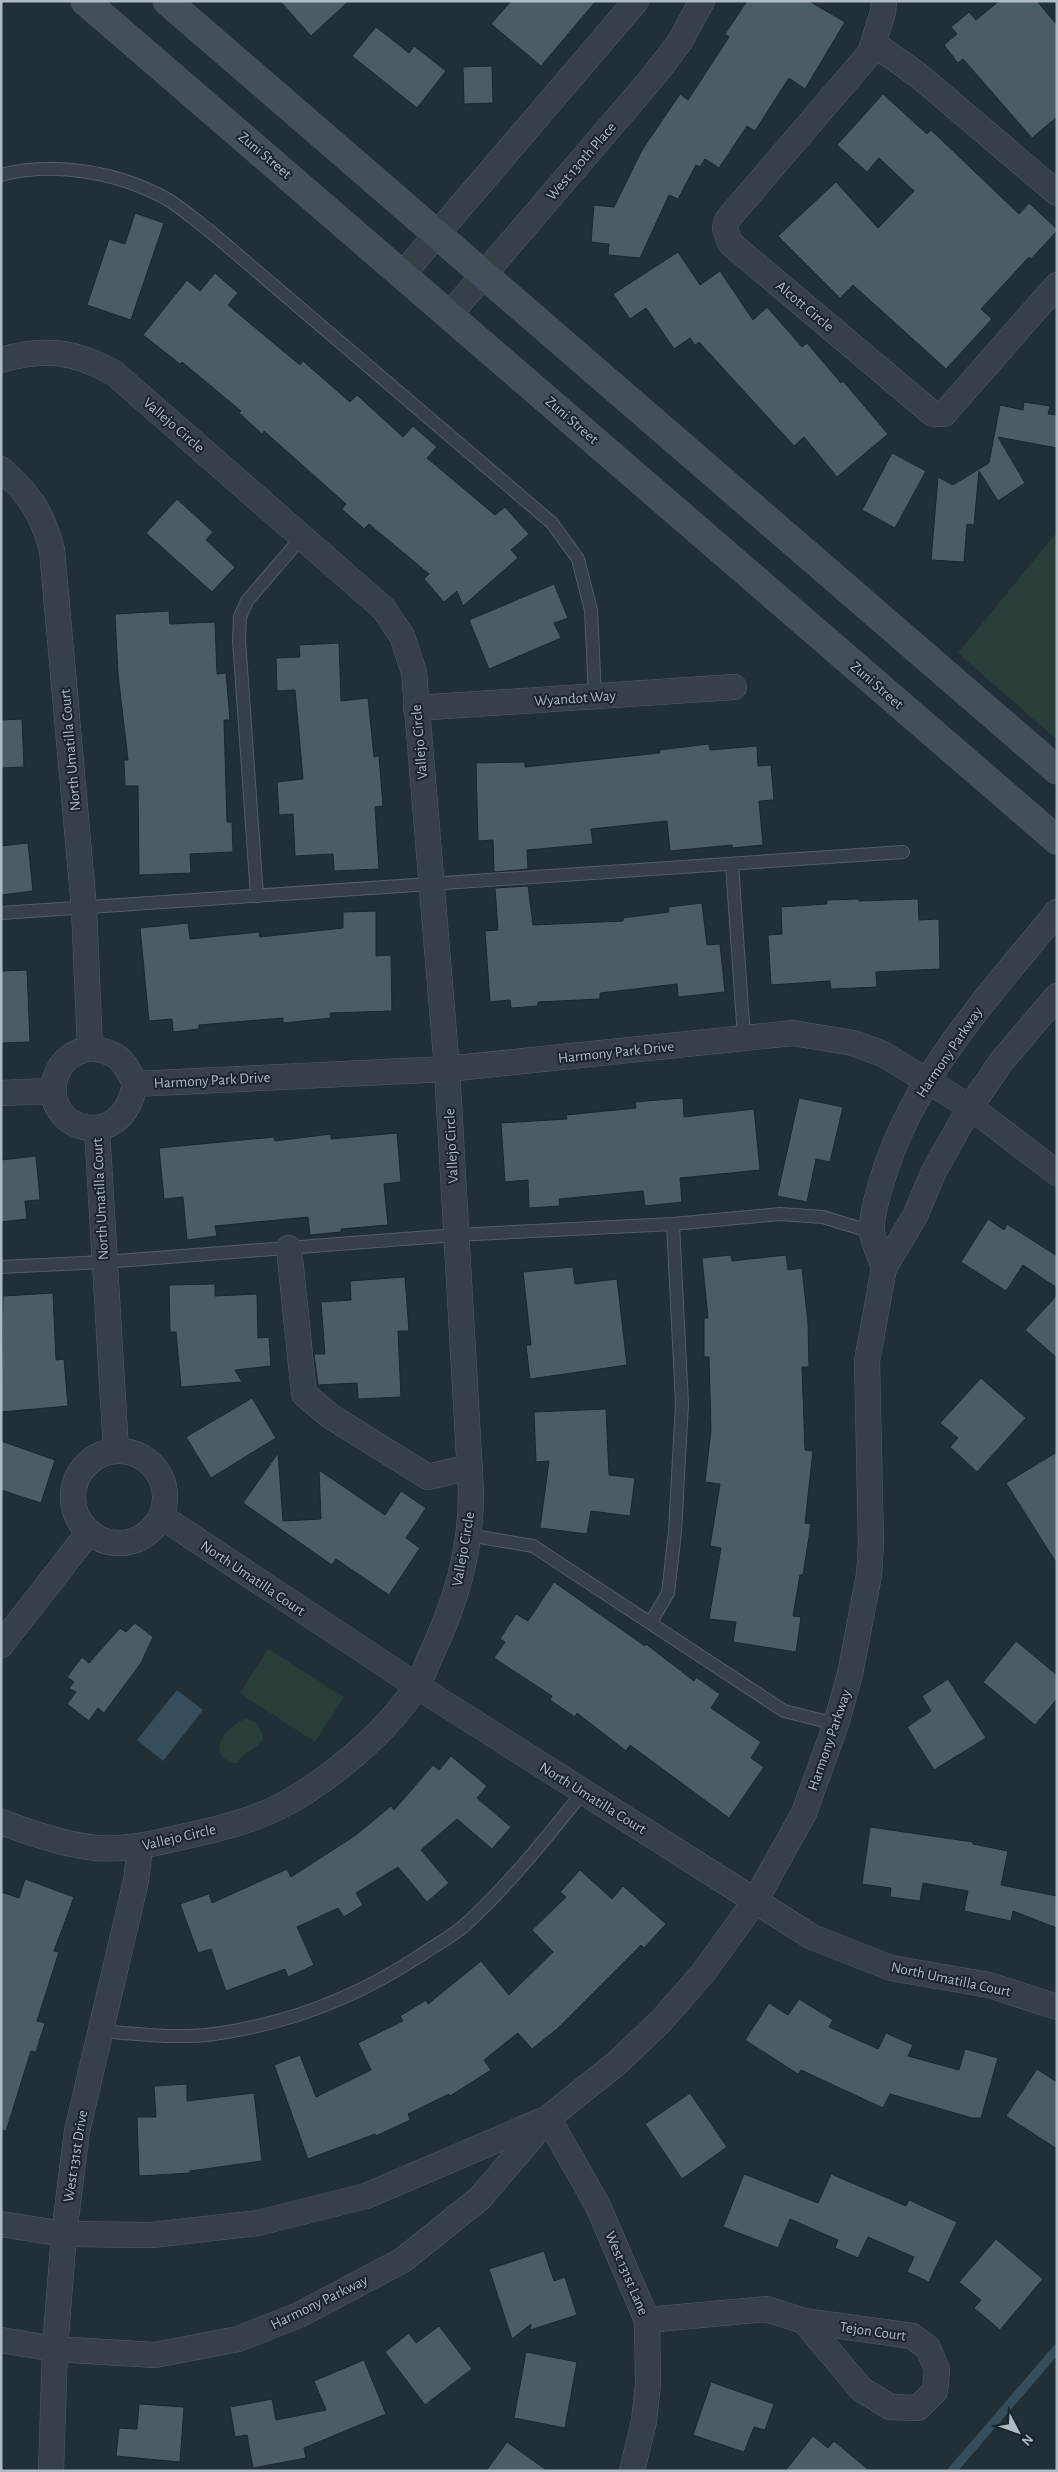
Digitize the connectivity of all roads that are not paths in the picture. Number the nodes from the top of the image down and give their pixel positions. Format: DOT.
graph roads {
  1 [pos="85,1"];
  2 [pos="167,1"];
  3 [pos="636,1"];
  4 [pos="702,1"];
  5 [pos="884,1"];
  6 [pos="874,44"];
  7 [pos="1,175"];
  8 [pos="1057,193"];
  9 [pos="436,235"];
  10 [pos="403,274"];
  11 [pos="483,276"];
  12 [pos="1057,285"];
  13 [pos="450,314"];
  14 [pos="1,360"];
  15 [pos="1,469"];
  16 [pos="302,537"];
  17 [pos="734,686"];
  18 [pos="595,696"];
  19 [pos="416,708"];
  20 [pos="1057,770"];
  21 [pos="1057,840"];
  22 [pos="903,852"];
  23 [pos="732,864"];
  24 [pos="431,884"];
  25 [pos="257,896"];
  26 [pos="84,908"];
  27 [pos="1057,912"];
  28 [pos="1,913"];
  29 [pos="1057,996"];
  30 [pos="744,1038"];
  31 [pos="90,1048"];
  32 [pos="446,1069"];
  33 [pos="927,1080"];
  34 [pos="135,1084"];
  35 [pos="52,1091"];
  36 [pos="1,1093"];
  37 [pos="970,1107"];
  38 [pos="97,1129"];
  39 [pos="1057,1172"];
  40 [pos="672,1224"];
  41 [pos="872,1232"];
  42 [pos="456,1236"];
  43 [pos="289,1248"];
  44 [pos="104,1262"];
  45 [pos="1,1267"];
  46 [pos="884,1268"];
  47 [pos="116,1450"];
  48 [pos="470,1467"];
  49 [pos="162,1517"];
  50 [pos="89,1532"];
  51 [pos="468,1535"];
  52 [pos="651,1622"];
  53 [pos="1,1645"];
  54 [pos="417,1686"];
  55 [pos="836,1724"];
  56 [pos="583,1792"];
  57 [pos="1,1822"];
  58 [pos="140,1847"];
  59 [pos="756,1902"];
  60 [pos="1057,2007"];
  61 [pos="100,2031"];
  62 [pos="548,2118"];
  63 [pos="1,2224"];
  64 [pos="64,2234"];
  65 [pos="647,2320"];
  66 [pos="804,2321"];
  67 [pos="1,2340"];
  68 [pos="55,2349"];
  69 [pos="51,2471"];
  70 [pos="632,2471"];
  1 -- 10 [label="main road, Zuni Street"];
  2 -- 9 [label="main road"];
  3 -- 9 [label="street"];
  4 -- 11 [label="street, West 130th Place"];
  5 -- 6 [label="street, Alcott Circle"];
  6 -- 8 [label="street"];
  6 -- 12 [label="street, Alcott Circle"];
  7 -- 18 [label="lane"];
  9 -- 10 [label="street"];
  9 -- 11 [label="main road"];
  10 -- 13 [label="main road, Zuni Street"];
  11 -- 13 [label="street, West 130th Place"];
  11 -- 20 [label="main road"];
  13 -- 21 [label="main road, Zuni Street"];
  14 -- 16 [label="street, Vallejo Circle"];
  15 -- 26 [label="street, North Umatilla Court"];
  16 -- 19 [label="street, Vallejo Circle"];
  16 -- 25 [label="lane"];
  17 -- 18 [label="street, Wyandot Way"];
  18 -- 19 [label="street, Wyandot Way"];
  19 -- 24 [label="street, Vallejo Circle"];
  22 -- 23 [label="lane"];
  23 -- 24 [label="lane"];
  23 -- 30 [label="lane"];
  24 -- 25 [label="lane"];
  24 -- 32 [label="street, Vallejo Circle"];
  25 -- 26 [label="lane"];
  26 -- 28 [label="lane"];
  26 -- 31 [label="street, North Umatilla Court"];
  27 -- 33 [label="street, Harmony Parkway"];
  29 -- 37 [label="street, Harmony Parkway"];
  30 -- 32 [label="street, Harmony Park Drive"];
  30 -- 33 [label="street, Harmony Park Drive"];
  31 -- 34 [label="street"];
  31 -- 35 [label="street"];
  32 -- 34 [label="street, Harmony Park Drive"];
  32 -- 42 [label="street, Vallejo Circle"];
  33 -- 37 [label="street, Harmony Park Drive"];
  33 -- 41 [label="street, Harmony Parkway"];
  34 -- 38 [label="street"];
  35 -- 36 [label="street"];
  35 -- 38 [label="street"];
  37 -- 39 [label="street, Harmony Park Drive"];
  37 -- 46 [label="street, Harmony Parkway"];
  38 -- 44 [label="street, North Umatilla Court"];
  40 -- 41 [label="lane"];
  40 -- 42 [label="lane"];
  40 -- 52 [label="lane"];
  41 -- 46 [label="street, Harmony Parkway"];
  42 -- 43 [label="lane"];
  42 -- 48 [label="street, Vallejo Circle"];
  43 -- 44 [label="lane"];
  43 -- 48 [label="street"];
  44 -- 45 [label="lane"];
  44 -- 47 [label="street, North Umatilla Court"];
  46 -- 55 [label="street, Harmony Parkway"];
  47 -- 49 [label="street"];
  47 -- 50 [label="street"];
  48 -- 51 [label="street, Vallejo Circle"];
  49 -- 50 [label="street"];
  49 -- 54 [label="street, North Umatilla Court"];
  50 -- 53 [label="street"];
  51 -- 52 [label="lane"];
  51 -- 54 [label="street, Vallejo Circle"];
  52 -- 55 [label="lane"];
  54 -- 56 [label="street, North Umatilla Court"];
  54 -- 58 [label="street, Vallejo Circle"];
  55 -- 59 [label="street, Harmony Parkway"];
  56 -- 59 [label="street, North Umatilla Court"];
  56 -- 61 [label="lane"];
  57 -- 58 [label="street, Vallejo Circle"];
  58 -- 61 [label="street, West 131st Drive"];
  59 -- 60 [label="street, North Umatilla Court"];
  59 -- 62 [label="street, Harmony Parkway"];
  61 -- 64 [label="street, West 131st Drive"];
  62 -- 64 [label="street, Harmony Parkway"];
  62 -- 65 [label="street, West 131st Lane"];
  62 -- 68 [label="street, Harmony Parkway"];
  63 -- 64 [label="street, Harmony Parkway"];
  64 -- 68 [label="street, West 131st Drive"];
  65 -- 66 [label="street, Tejon Court"];
  65 -- 70 [label="street, West 131st Lane"];
  66 -- 66 [label="street, Tejon Court"];
  67 -- 68 [label="street, Harmony Parkway"];
  68 -- 69 [label="street, West 131st Drive"];
}
